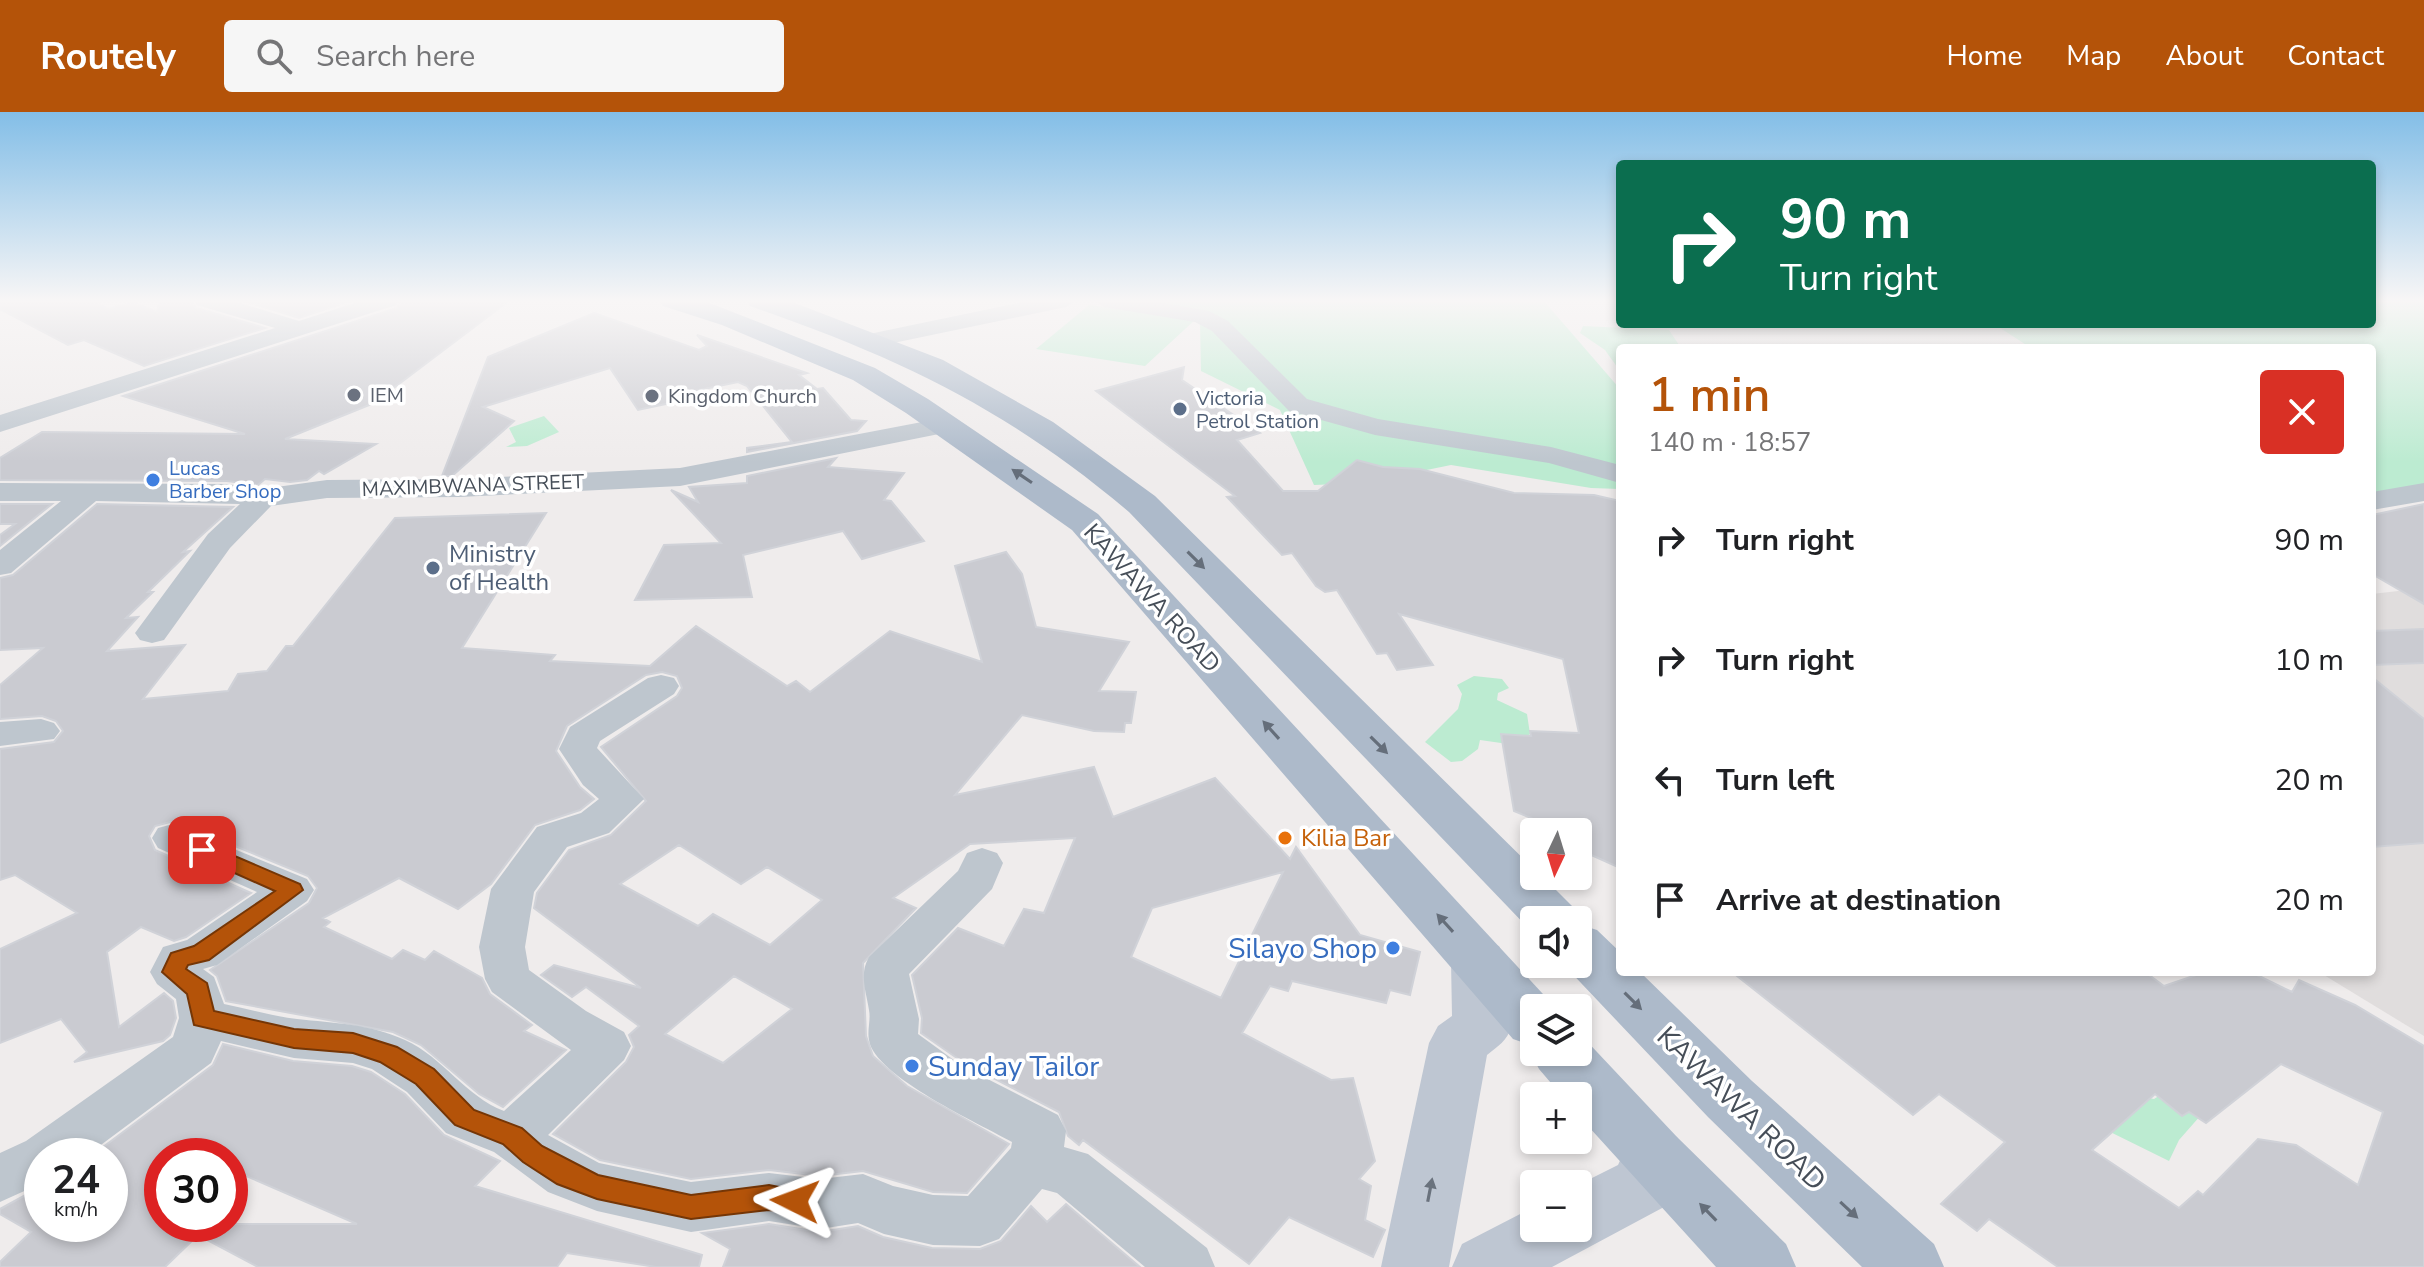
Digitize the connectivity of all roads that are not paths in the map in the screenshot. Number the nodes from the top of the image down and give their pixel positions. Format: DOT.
graph roads {
  1 [pos="218,354"];
  2 [pos="816,354"];
  3 [pos="902,354"];
  4 [pos="1248,354"];
  5 [pos="940,422"];
  6 [pos="0,424"];
  7 [pos="1616,473"];
  8 [pos="0,492"];
  9 [pos="2424,492"];
  10 [pos="87,494"];
  11 [pos="262,498"];
  12 [pos="2376,500"];
  13 [pos="0,566"];
  14 [pos="152,633"];
  15 [pos="661,686"];
  16 [pos="41,731"];
  17 [pos="0,734"];
  18 [pos="173,838"];
  19 [pos="982,863"];
  20 [pos="1539,906"];
  21 [pos="1592,959"];
  22 [pos="1479,961"];
  23 [pos="1520,1007"];
  24 [pos="203,1018"];
  25 [pos="1573,1066"];
  26 [pos="512,1136"];
  27 [pos="70,1138"];
  28 [pos="1654,1157"];
  29 [pos="1036,1158"];
  30 [pos="24,1166"];
  31 [pos="0,1178"];
  32 [pos="1592,1212"];
  33 [pos="1533,1242"];
  34 [pos="1187,1267"];
  35 [pos="1415,1267"];
  36 [pos="1486,1267"];
  37 [pos="1762,1267"];
  38 [pos="1910,1267"];
  1 -- 6 [label="street"];
  2 -- 5 [label="main road, KAWAWA ROAD"];
  3 -- 20 [label="main road, one-way"];
  4 -- 7 [label="street"];
  5 -- 11 [label="street, MAXIMBWANA STREET"];
  22 -- 5 [label="main road, KAWAWA ROAD, one-way"];
  8 -- 10 [label="street, MAXIMBWANA STREET"];
  9 -- 12 [label="street"];
  10 -- 11 [label="street, MAXIMBWANA STREET"];
  10 -- 13 [label="street"];
  11 -- 14 [label="street"];
  15 -- 26 [label="street"];
  16 -- 17 [label="street"];
  18 -- 24 [label="street"];
  19 -- 29 [label="street"];
  21 -- 38 [label="main road, KAWAWA ROAD, one-way"];
  22 -- 23 [label="main road, KAWAWA ROAD"];
  35 -- 22 [label="street, one-way"];
  24 -- 26 [label="street"];
  24 -- 27 [label="street"];
  25 -- 28 [label="main road"];
  26 -- 29 [label="street"];
  28 -- 32 [label="street"];
  37 -- 28 [label="main road, one-way"];
  29 -- 34 [label="street"];
  30 -- 31 [label="street"];
  33 -- 36 [label="street"];
}
